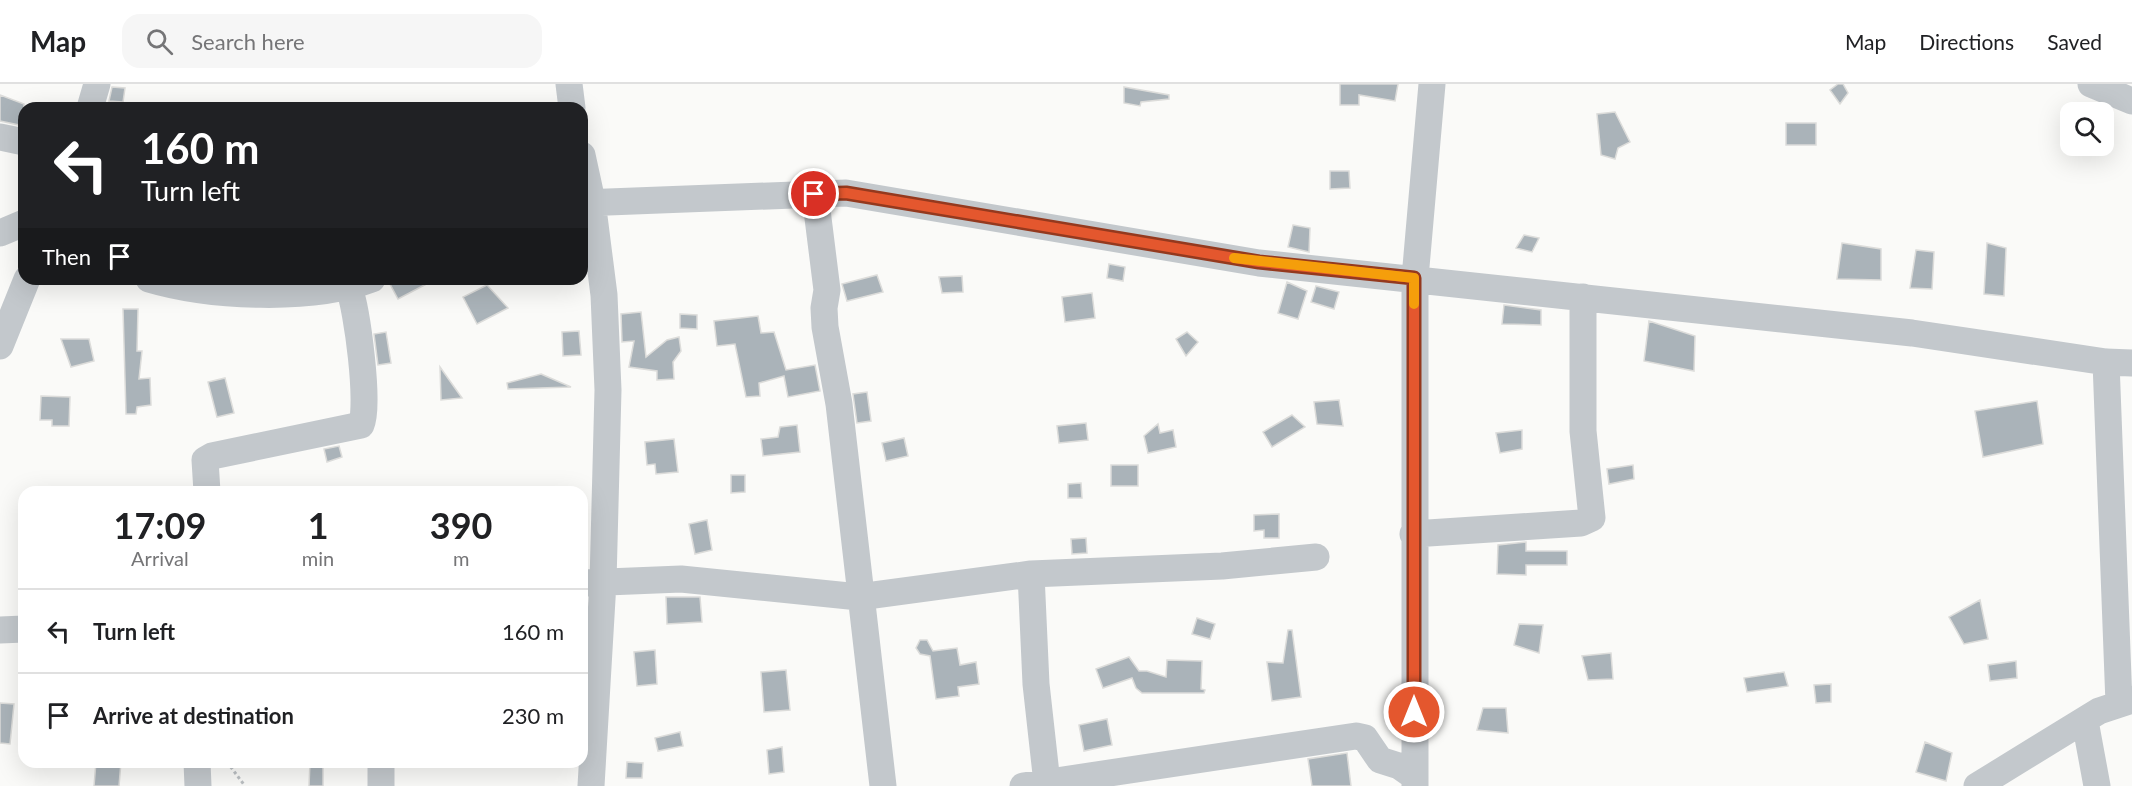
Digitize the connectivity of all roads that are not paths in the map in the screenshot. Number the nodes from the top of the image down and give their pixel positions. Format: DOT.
graph roads {
  1 [pos="97,84"];
  2 [pos="569,84"];
  3 [pos="1432,84"];
  4 [pos="2091,84"];
  5 [pos="2132,100"];
  6 [pos="92,102"];
  7 [pos="571,102"];
  8 [pos="0,137"];
  9 [pos="18,141"];
  10 [pos="814,194"];
  11 [pos="588,202"];
  12 [pos="588,207"];
  13 [pos="18,226"];
  14 [pos="0,233"];
  15 [pos="1414,278"];
  16 [pos="25,285"];
  17 [pos="205,285"];
  18 [pos="350,285"];
  19 [pos="360,285"];
  20 [pos="1583,297"];
  21 [pos="0,346"];
  22 [pos="2119,363"];
  23 [pos="207,486"];
  24 [pos="1413,534"];
  25 [pos="1316,557"];
  26 [pos="1030,574"];
  27 [pos="593,582"];
  28 [pos="859,597"];
  29 [pos="18,629"];
  30 [pos="0,630"];
  31 [pos="2125,702"];
  32 [pos="2085,721"];
  33 [pos="197,768"];
  34 [pos="381,768"];
  35 [pos="1415,781"];
  36 [pos="1035,784"];
  37 [pos="198,786"];
  38 [pos="381,786"];
  39 [pos="591,786"];
  40 [pos="883,786"];
  41 [pos="1977,786"];
  42 [pos="2097,786"];
  1 -- 6 [label="street"];
  2 -- 7 [label="street"];
  3 -- 15 [label="street"];
  4 -- 5 [label="street"];
  8 -- 9 [label="street"];
  10 -- 11 [label="street"];
  10 -- 15 [label="street"];
  10 -- 28 [label="street"];
  12 -- 27 [label="street"];
  13 -- 14 [label="street"];
  15 -- 20 [label="street"];
  15 -- 24 [label="street"];
  16 -- 21 [label="street"];
  17 -- 18 [label="street"];
  19 -- 23 [label="street"];
  20 -- 22 [label="street"];
  20 -- 24 [label="street"];
  22 -- 31 [label="street"];
  24 -- 35 [label="street"];
  25 -- 26 [label="street"];
  26 -- 28 [label="street"];
  26 -- 36 [label="street"];
  27 -- 28 [label="street"];
  27 -- 39 [label="street"];
  28 -- 40 [label="street"];
  29 -- 30 [label="street"];
  31 -- 32 [label="street"];
  32 -- 41 [label="street"];
  32 -- 42 [label="street"];
  33 -- 37 [label="street"];
  34 -- 38 [label="street"];
  35 -- 36 [label="street"];
}
